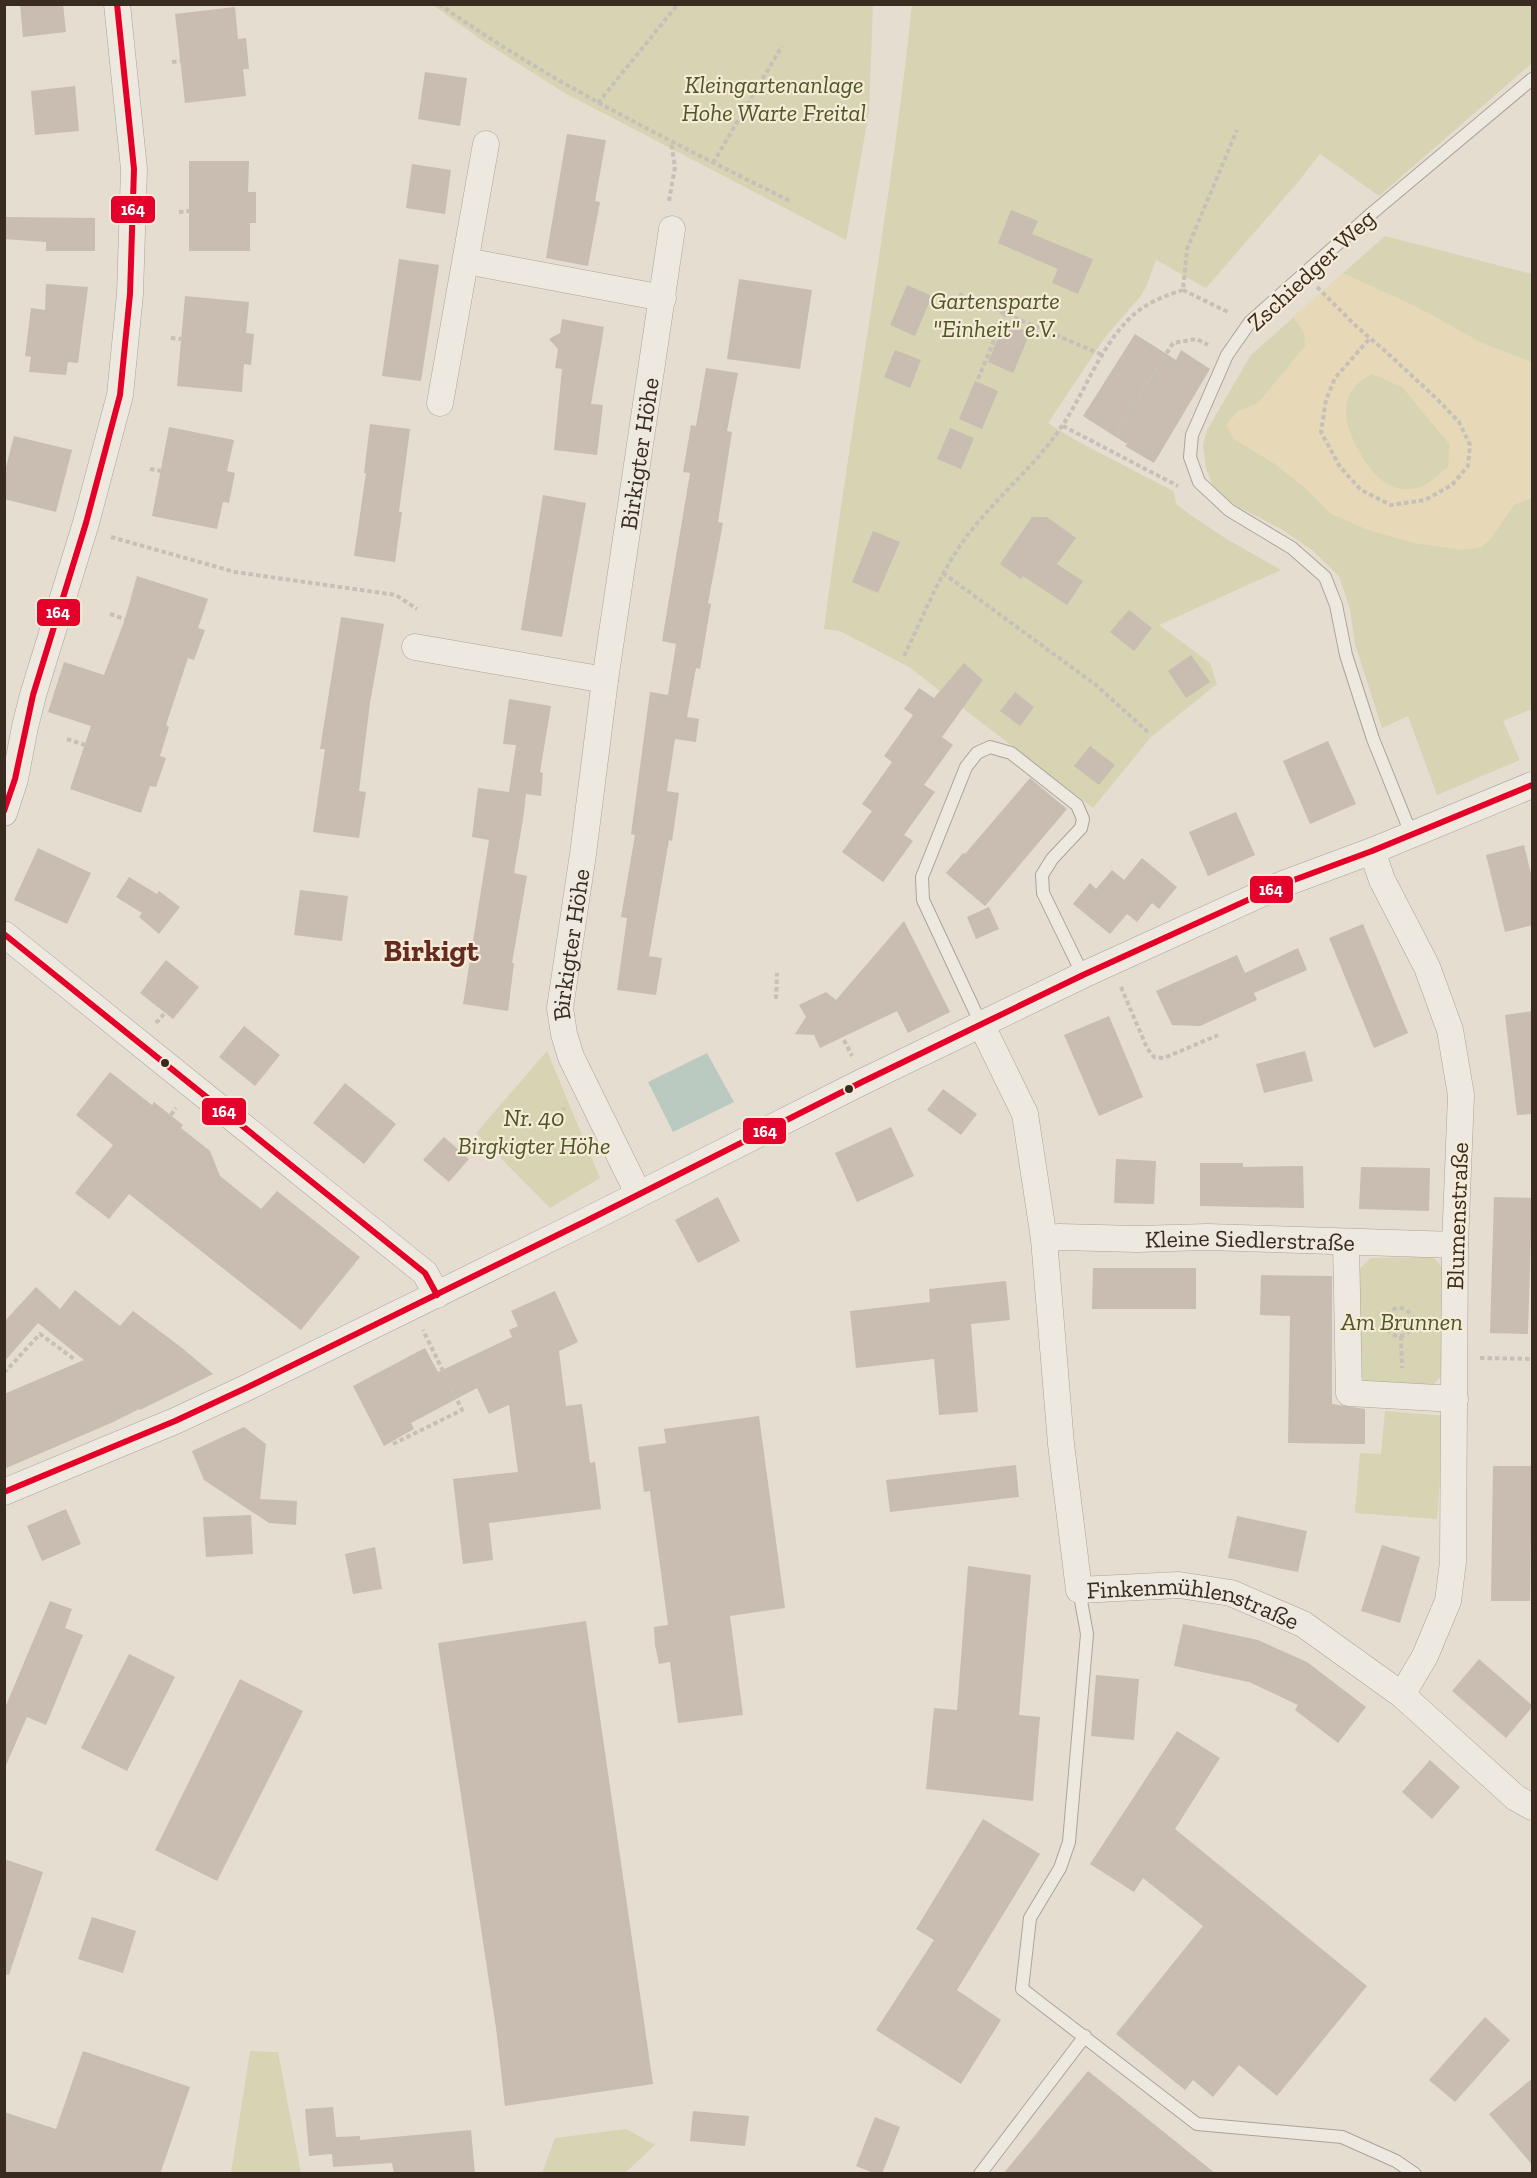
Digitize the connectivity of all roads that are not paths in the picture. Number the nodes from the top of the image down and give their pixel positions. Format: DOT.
graph roads {
  1 [pos="117,4"];
  2 [pos="1533,79"];
  3 [pos="486,144"];
  4 [pos="672,229"];
  5 [pos="466,261"];
  6 [pos="663,298"];
  7 [pos="440,403"];
  8 [pos="415,647"];
  9 [pos="605,680"];
  10 [pos="1533,785"];
  11 [pos="4,813"];
  12 [pos="1412,836"];
  13 [pos="1372,851"];
  14 [pos="4,934"];
  15 [pos="1083,975"];
  16 [pos="981,1024"];
  17 [pos="638,1193"];
  18 [pos="1044,1239"];
  19 [pos="1346,1243"];
  20 [pos="1455,1245"];
  21 [pos="437,1295"];
  22 [pos="1455,1399"];
  23 [pos="4,1492"];
  24 [pos="1079,1590"];
  25 [pos="1402,1695"];
  26 [pos="1533,1807"];
  27 [pos="1085,2036"];
  28 [pos="980,2174"];
  29 [pos="1415,2174"];
  1 -- 11 [label="street"];
  2 -- 12 [label="lane, Zschiedger Weg"];
  3 -- 5 [label="street"];
  4 -- 6 [label="street, Birkigter Höhe"];
  5 -- 6 [label="street"];
  5 -- 7 [label="street"];
  6 -- 9 [label="street, Birkigter Höhe"];
  8 -- 9 [label="street"];
  9 -- 17 [label="street, Birkigter Höhe"];
  10 -- 12 [label="street"];
  12 -- 13 [label="street"];
  13 -- 15 [label="street"];
  13 -- 20 [label="street, Blumenstraße"];
  14 -- 21 [label="street"];
  15 -- 16 [label="street"];
  15 -- 16 [label="lane"];
  16 -- 17 [label="street"];
  16 -- 18 [label="street, Finkenmühlenstraße"];
  17 -- 21 [label="street"];
  18 -- 19 [label="street, Kleine Siedlerstraße"];
  18 -- 24 [label="street, Finkenmühlenstraße"];
  19 -- 20 [label="street, Kleine Siedlerstraße"];
  19 -- 22 [label="street"];
  20 -- 22 [label="street, Blumenstraße"];
  21 -- 23 [label="street"];
  22 -- 25 [label="street, Blumenstraße"];
  24 -- 25 [label="street, Finkenmühlenstraße"];
  24 -- 27 [label="lane"];
  25 -- 26 [label="street, Finkenmühlenstraße"];
  27 -- 28 [label="lane"];
  27 -- 29 [label="lane"];
}
